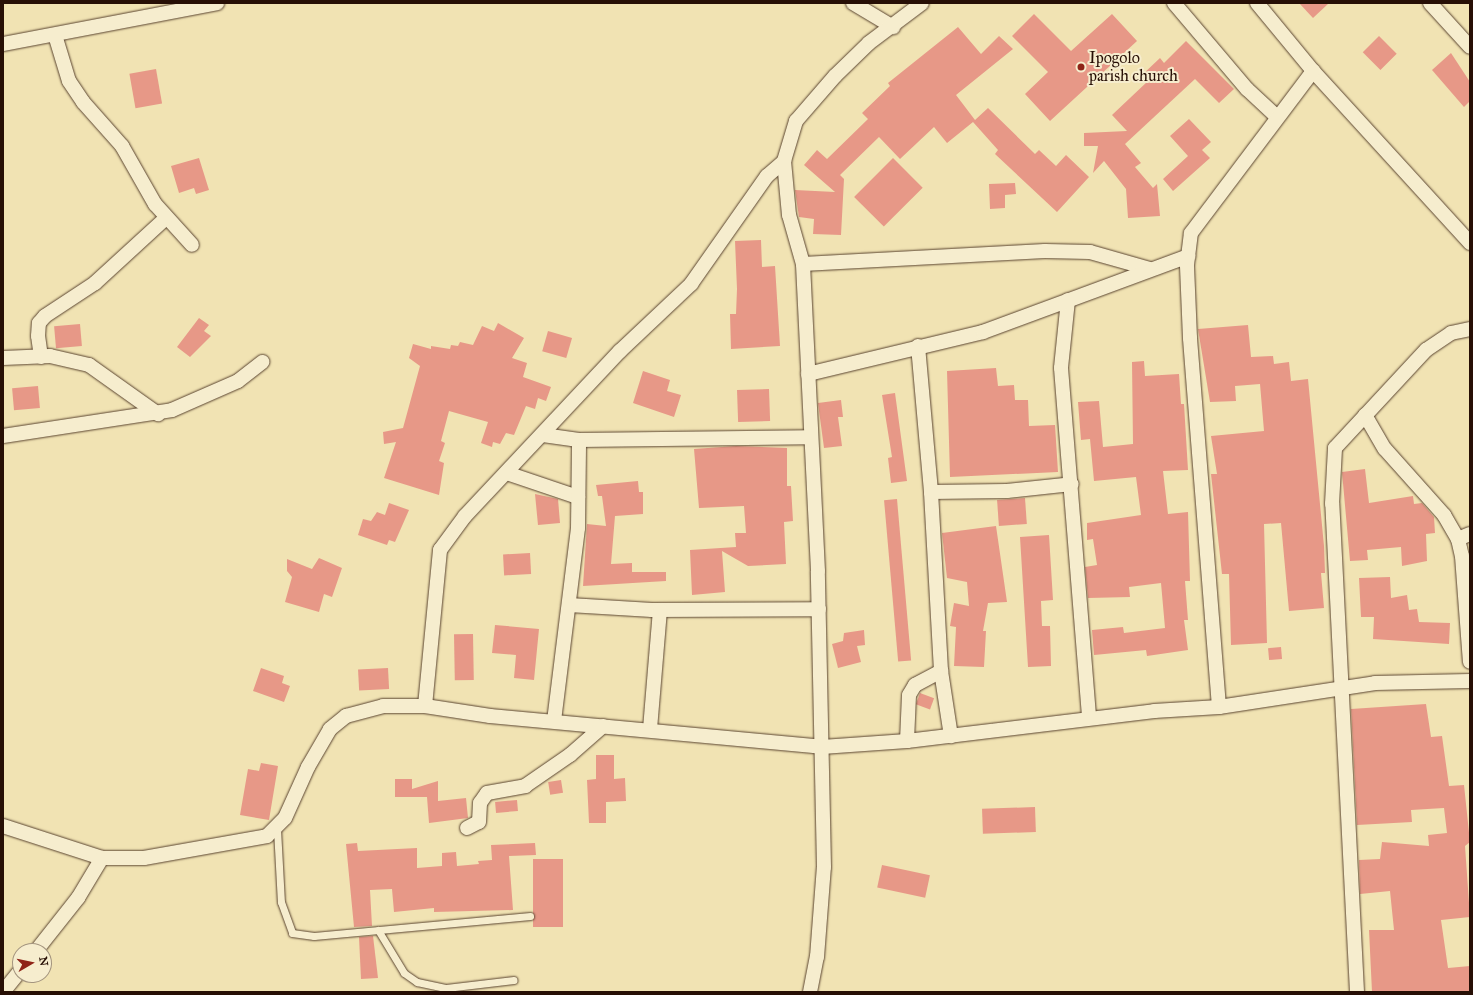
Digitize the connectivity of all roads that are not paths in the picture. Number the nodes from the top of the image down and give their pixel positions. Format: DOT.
graph roads {
  1 [pos="217,3"];
  2 [pos="853,3"];
  3 [pos="922,3"];
  4 [pos="1174,3"];
  5 [pos="1257,3"];
  6 [pos="1432,4"];
  7 [pos="893,27"];
  8 [pos="55,35"];
  9 [pos="3,44"];
  10 [pos="1470,47"];
  11 [pos="1313,71"];
  12 [pos="1277,117"];
  13 [pos="784,161"];
  14 [pos="166,218"];
  15 [pos="1470,243"];
  16 [pos="192,245"];
  17 [pos="1188,256"];
  18 [pos="803,264"];
  19 [pos="1150,269"];
  20 [pos="1068,300"];
  21 [pos="1470,329"];
  22 [pos="918,346"];
  23 [pos="41,357"];
  24 [pos="3,358"];
  25 [pos="262,362"];
  26 [pos="808,374"];
  27 [pos="158,414"];
  28 [pos="1365,416"];
  29 [pos="543,435"];
  30 [pos="3,436"];
  31 [pos="809,437"];
  32 [pos="579,440"];
  33 [pos="507,473"];
  34 [pos="1072,484"];
  35 [pos="931,492"];
  36 [pos="578,497"];
  37 [pos="1464,537"];
  38 [pos="569,605"];
  39 [pos="819,609"];
  40 [pos="660,610"];
  41 [pos="1470,662"];
  42 [pos="941,671"];
  43 [pos="1470,681"];
  44 [pos="1340,688"];
  45 [pos="425,706"];
  46 [pos="1219,707"];
  47 [pos="1089,718"];
  48 [pos="554,722"];
  49 [pos="603,726"];
  50 [pos="650,729"];
  51 [pos="951,736"];
  52 [pos="907,741"];
  53 [pos="822,747"];
  54 [pos="3,826"];
  55 [pos="467,828"];
  56 [pos="278,829"];
  57 [pos="102,858"];
  58 [pos="530,916"];
  59 [pos="378,930"];
  60 [pos="42,943"];
  61 [pos="514,980"];
  62 [pos="12,981"];
  63 [pos="3,992"];
  64 [pos="810,992"];
  65 [pos="1357,992"];
  1 -- 8 [label="street"];
  2 -- 7 [label="street"];
  3 -- 7 [label="street"];
  4 -- 12 [label="street"];
  5 -- 11 [label="street"];
  6 -- 10 [label="street"];
  7 -- 13 [label="street"];
  8 -- 9 [label="street"];
  8 -- 14 [label="street"];
  11 -- 12 [label="street"];
  11 -- 15 [label="street"];
  12 -- 17 [label="street"];
  13 -- 18 [label="street"];
  13 -- 29 [label="street"];
  14 -- 16 [label="street"];
  14 -- 23 [label="street"];
  17 -- 19 [label="street"];
  17 -- 46 [label="street"];
  18 -- 19 [label="street"];
  18 -- 26 [label="street"];
  19 -- 20 [label="street"];
  20 -- 22 [label="street"];
  20 -- 34 [label="street"];
  21 -- 28 [label="street"];
  22 -- 26 [label="street"];
  22 -- 35 [label="street"];
  23 -- 24 [label="street"];
  23 -- 27 [label="street"];
  25 -- 27 [label="street"];
  26 -- 31 [label="street"];
  27 -- 30 [label="street"];
  28 -- 37 [label="street"];
  28 -- 44 [label="street"];
  29 -- 32 [label="street"];
  29 -- 33 [label="street"];
  31 -- 32 [label="street"];
  31 -- 39 [label="street"];
  32 -- 36 [label="street"];
  33 -- 36 [label="street"];
  33 -- 45 [label="street"];
  34 -- 35 [label="street"];
  34 -- 47 [label="street"];
  35 -- 42 [label="street"];
  36 -- 38 [label="street"];
  37 -- 41 [label="street"];
  38 -- 40 [label="street"];
  38 -- 48 [label="street"];
  39 -- 40 [label="street"];
  39 -- 53 [label="street"];
  40 -- 50 [label="street"];
  42 -- 51 [label="street"];
  42 -- 52 [label="street"];
  43 -- 44 [label="street"];
  44 -- 46 [label="street"];
  44 -- 65 [label="street"];
  45 -- 48 [label="street"];
  45 -- 56 [label="street"];
  46 -- 47 [label="street"];
  47 -- 51 [label="street"];
  48 -- 49 [label="street"];
  49 -- 50 [label="street"];
  49 -- 55 [label="street"];
  50 -- 53 [label="street"];
  51 -- 52 [label="street"];
  52 -- 53 [label="street"];
  53 -- 64 [label="street"];
  54 -- 57 [label="street"];
  56 -- 57 [label="street"];
  56 -- 59 [label="lane"];
  57 -- 60 [label="street"];
  58 -- 59 [label="lane"];
  59 -- 61 [label="lane"];
  62 -- 63 [label="street"];
}
